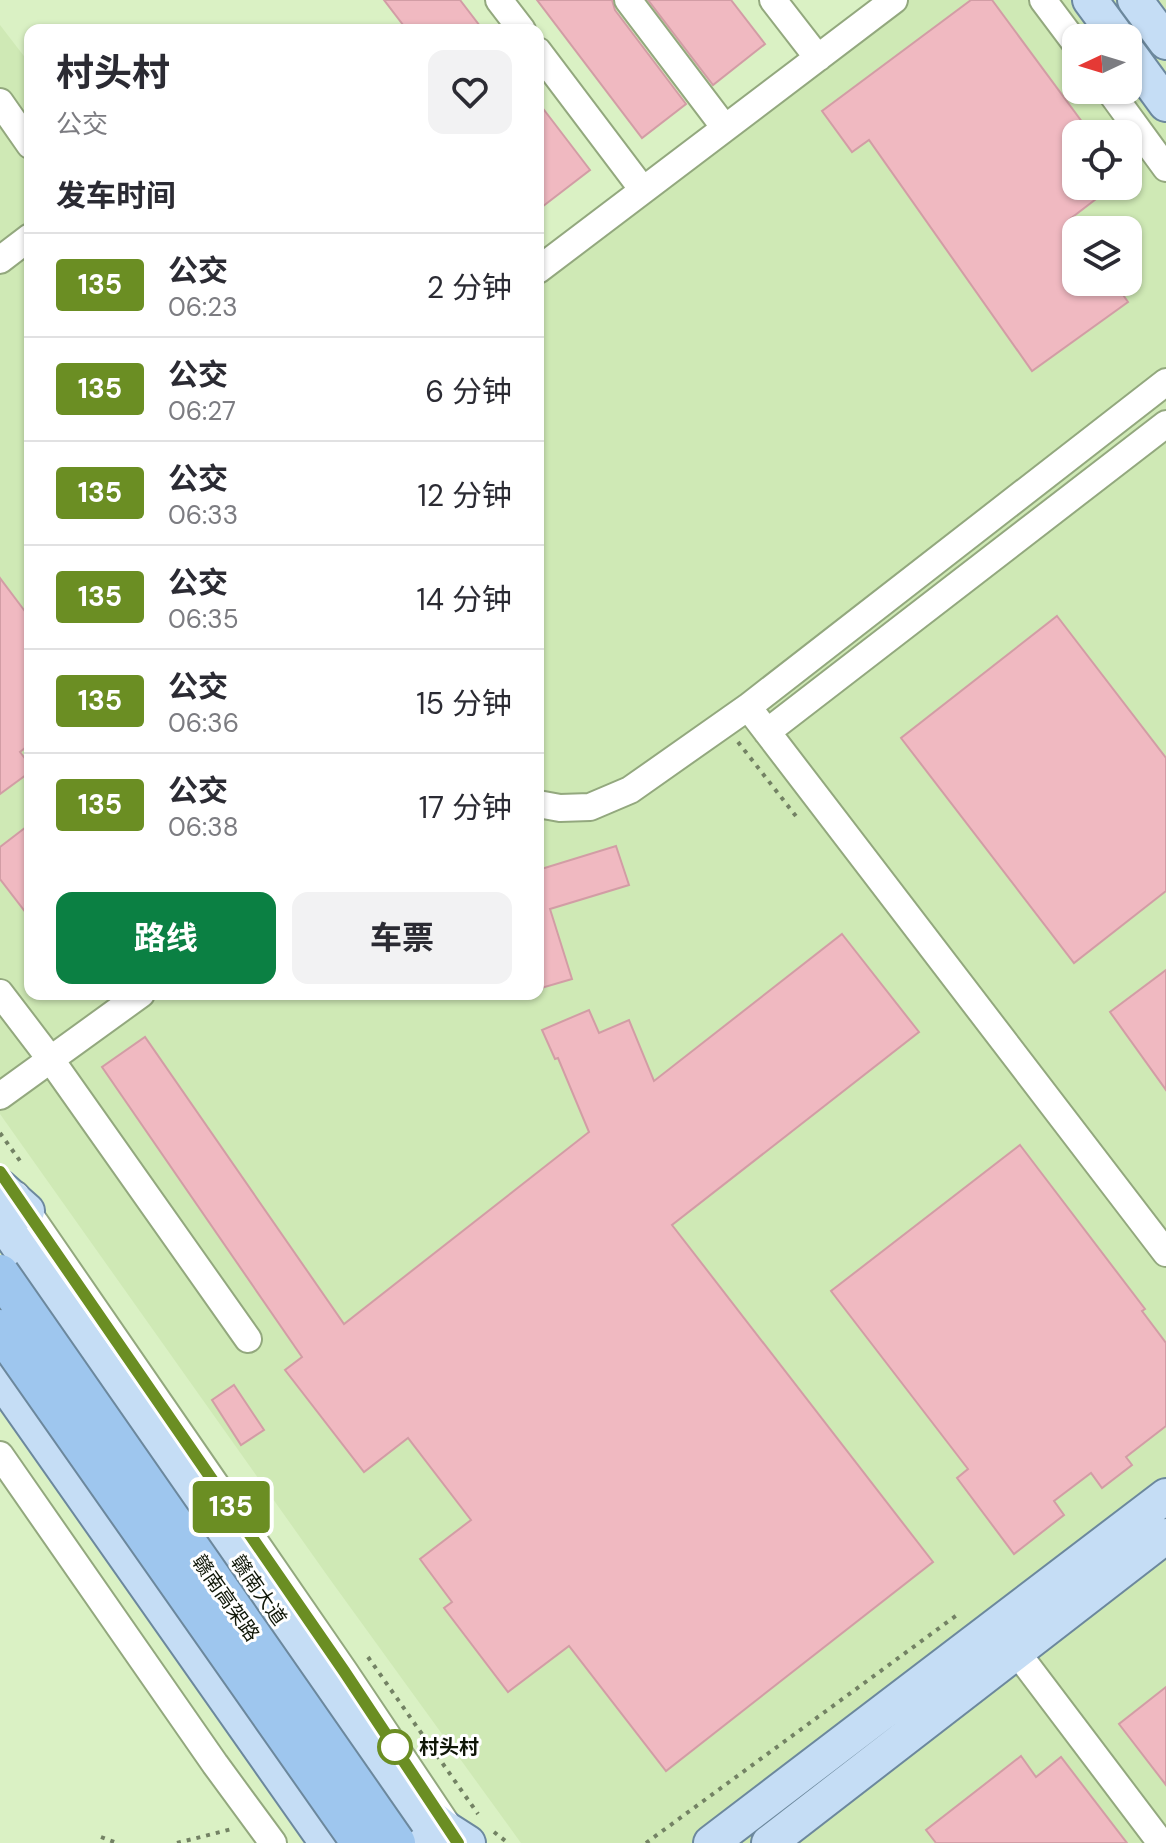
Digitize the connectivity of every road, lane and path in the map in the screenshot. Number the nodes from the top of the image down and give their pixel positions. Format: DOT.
graph roads {
  1 [pos="499,0"];
  2 [pos="628,0"];
  3 [pos="773,0"];
  4 [pos="894,0"];
  5 [pos="1043,0"];
  6 [pos="1090,0"];
  7 [pos="1135,0"];
  8 [pos="517,24"];
  9 [pos="1108,24"];
  10 [pos="1062,25"];
  11 [pos="1166,42"];
  12 [pos="818,58"];
  13 [pos="544,59"];
  14 [pos="1142,71"];
  15 [pos="0,102"];
  16 [pos="1119,104"];
  17 [pos="1166,104"];
  18 [pos="725,128"];
  19 [pos="24,136"];
  20 [pos="1166,168"];
  21 [pos="643,190"];
  22 [pos="24,242"];
  23 [pos="0,260"];
  24 [pos="544,265"];
  25 [pos="1166,382"];
  26 [pos="1166,424"];
  27 [pos="748,707"];
  28 [pos="767,732"];
  29 [pos="544,805"];
  30 [pos="0,993"];
  31 [pos="133,1000"];
  32 [pos="51,1060"];
  33 [pos="0,1096"];
  34 [pos="0,1172"];
  35 [pos="0,1187"];
  36 [pos="13,1215"];
  37 [pos="1166,1253"];
  38 [pos="0,1274"];
  39 [pos="0,1329"];
  40 [pos="248,1339"];
  41 [pos="0,1378"];
  42 [pos="0,1455"];
  43 [pos="1166,1496"];
  44 [pos="1166,1536"];
  45 [pos="963,1611"];
  46 [pos="1007,1639"];
  47 [pos="237,1836"];
  48 [pos="101,1837"];
  49 [pos="454,1841"];
  50 [pos="117,1843"];
  51 [pos="177,1843"];
  52 [pos="273,1843"];
  53 [pos="327,1843"];
  54 [pos="361,1843"];
  55 [pos="396,1843"];
  56 [pos="646,1843"];
  57 [pos="711,1843"];
  58 [pos="769,1843"];
  59 [pos="1161,1843"];
  1 -- 8 [label="street"];
  2 -- 18 [label="street"];
  3 -- 12 [label="street"];
  4 -- 12 [label="street"];
  5 -- 10 [label="street"];
  6 -- 9 [label="main road"];
  7 -- 11 [label="main road"];
  12 -- 18 [label="street"];
  13 -- 21 [label="street"];
  14 -- 17 [label="main road"];
  15 -- 19 [label="street"];
  16 -- 20 [label="street"];
  18 -- 21 [label="street"];
  21 -- 24 [label="street"];
  22 -- 23 [label="street"];
  25 -- 27 [label="street"];
  26 -- 28 [label="street"];
  27 -- 28 [label="street"];
  27 -- 29 [label="street"];
  28 -- 37 [label="street"];
  30 -- 32 [label="street"];
  31 -- 32 [label="street"];
  32 -- 33 [label="street"];
  32 -- 40 [label="street"];
  34 -- 36 [label="street"];
  35 -- 36 [label="main road, 赣南大道"];
  36 -- 49 [label="street"];
  36 -- 49 [label="main road, 赣南大道"];
  38 -- 55 [label="highway, 赣南高架路, bridge"];
  39 -- 54 [label="highway, 赣南高架路, bridge"];
  41 -- 53 [label="main road"];
  42 -- 52 [label="street"];
  43 -- 46 [label="main road"];
  44 -- 46 [label="main road"];
  45 -- 56 [label="path"];
  46 -- 57 [label="main road"];
  46 -- 58 [label="main road"];
  46 -- 59 [label="street"];
  47 -- 51 [label="path"];
  48 -- 50 [label="path"];
}
